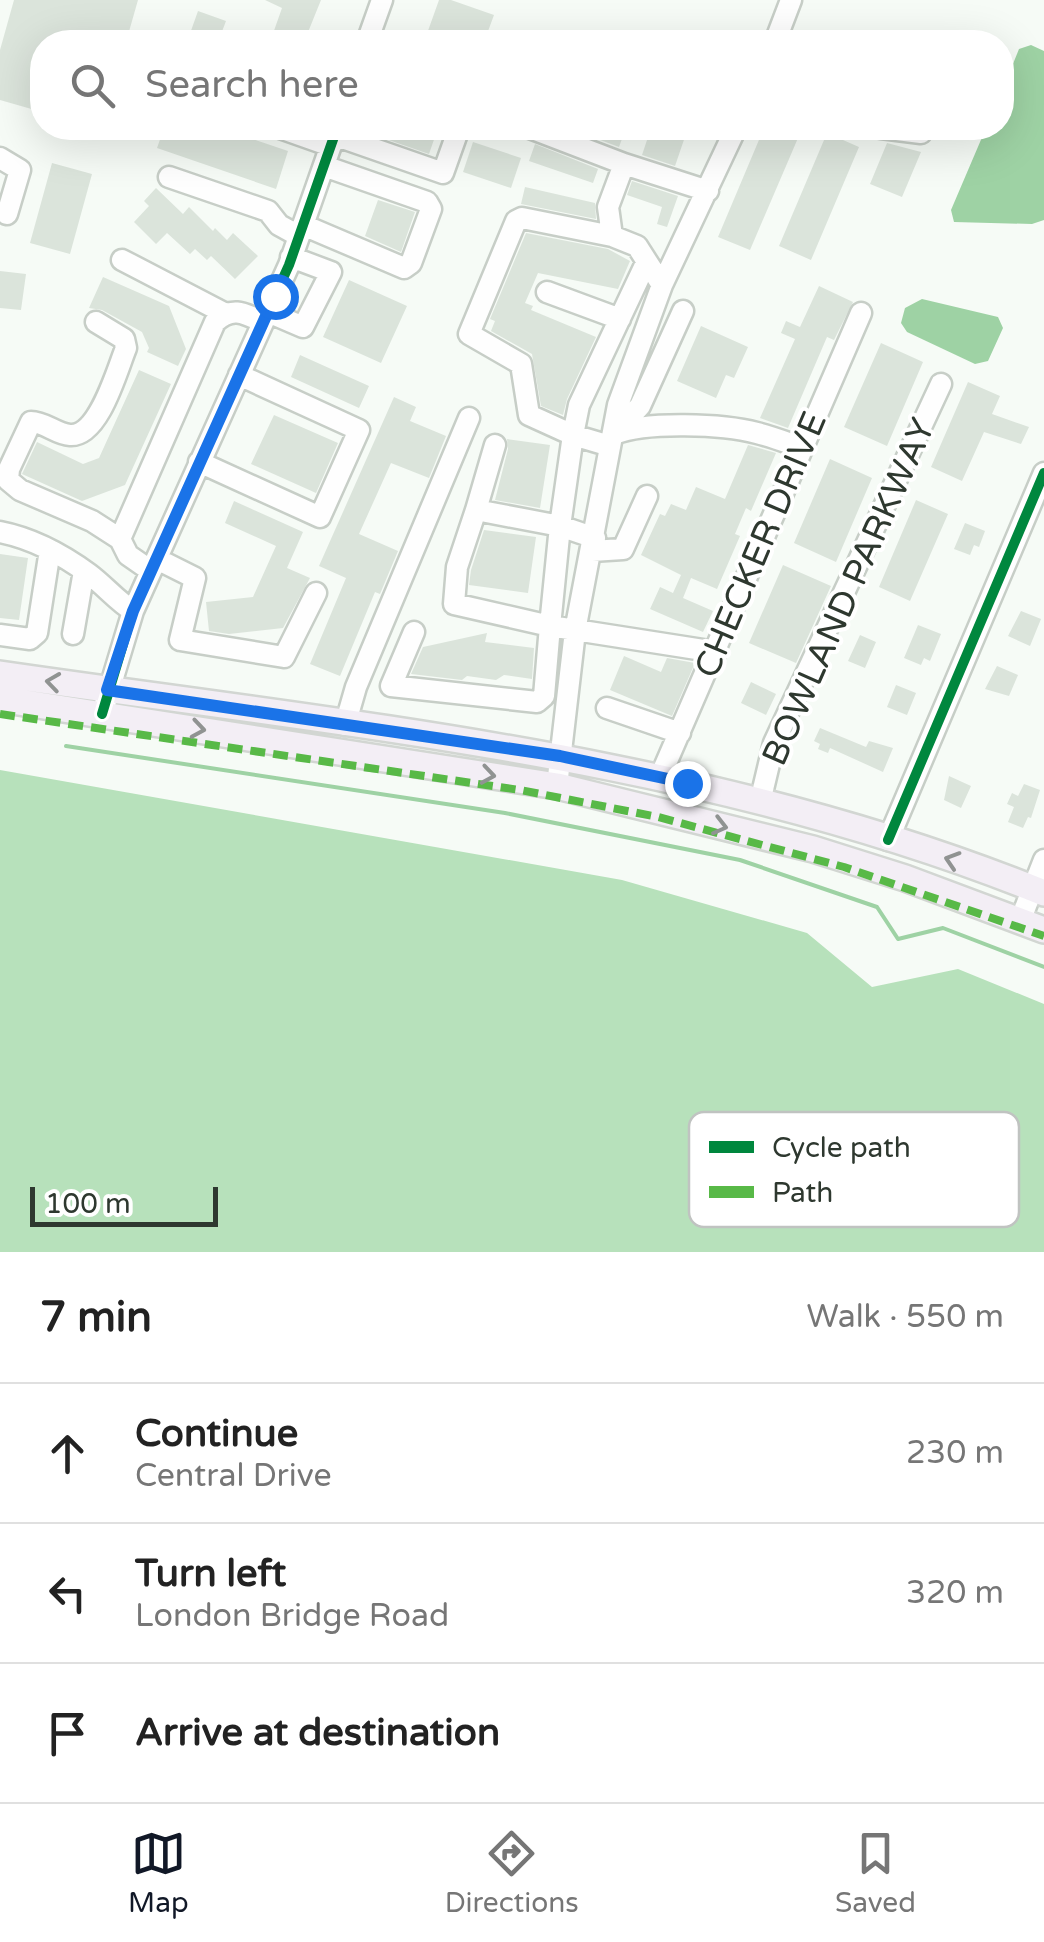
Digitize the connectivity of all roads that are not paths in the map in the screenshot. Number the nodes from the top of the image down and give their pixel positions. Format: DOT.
graph roads {
  1 [pos="382,0"];
  2 [pos="791,0"];
  3 [pos="371,30"];
  4 [pos="779,30"];
  5 [pos="455,140"];
  6 [pos="561,140"];
  7 [pos="731,140"];
  8 [pos="332,144"];
  9 [pos="0,158"];
  10 [pos="624,164"];
  11 [pos="169,177"];
  12 [pos="708,191"];
  13 [pos="7,214"];
  14 [pos="301,231"];
  15 [pos="612,236"];
  16 [pos="292,257"];
  17 [pos="122,260"];
  18 [pos="646,263"];
  19 [pos="662,286"];
  20 [pos="548,292"];
  21 [pos="683,311"];
  22 [pos="224,313"];
  23 [pos="860,313"];
  24 [pos="265,317"];
  25 [pos="620,319"];
  26 [pos="96,322"];
  27 [pos="239,374"];
  28 [pos="942,384"];
  29 [pos="469,418"];
  30 [pos="573,435"];
  31 [pos="612,440"];
  32 [pos="496,445"];
  33 [pos="803,448"];
  34 [pos="200,462"];
  35 [pos="1044,473"];
  36 [pos="647,496"];
  37 [pos="476,510"];
  38 [pos="560,526"];
  39 [pos="0,532"];
  40 [pos="120,539"];
  41 [pos="593,545"];
  42 [pos="50,550"];
  43 [pos="154,565"];
  44 [pos="84,571"];
  45 [pos="316,594"];
  46 [pos="133,611"];
  47 [pos="550,626"];
  48 [pos="576,630"];
  49 [pos="414,632"];
  50 [pos="73,634"];
  51 [pos="0,635"];
  52 [pos="716,652"];
  53 [pos="0,674"];
  54 [pos="0,699"];
  55 [pos="104,702"];
  56 [pos="608,708"];
  57 [pos="345,725"];
  58 [pos="680,733"];
  59 [pos="560,756"];
  60 [pos="660,777"];
  61 [pos="558,786"];
  62 [pos="760,802"];
  63 [pos="888,840"];
  64 [pos="1044,860"];
  65 [pos="1038,890"];
  66 [pos="1032,925"];
  1 -- 3 [label="street"];
  2 -- 4 [label="street"];
  5 -- 8 [label="street"];
  6 -- 10 [label="street"];
  7 -- 12 [label="street"];
  8 -- 14 [label="street"];
  8 -- 14 [label="street"];
  9 -- 13 [label="street"];
  10 -- 12 [label="street"];
  10 -- 15 [label="street"];
  11 -- 14 [label="street"];
  12 -- 19 [label="street"];
  14 -- 16 [label="street"];
  15 -- 18 [label="street"];
  15 -- 30 [label="street"];
  16 -- 24 [label="street"];
  16 -- 24 [label="street"];
  17 -- 22 [label="street"];
  18 -- 19 [label="street"];
  18 -- 25 [label="street"];
  19 -- 31 [label="street"];
  20 -- 25 [label="street"];
  21 -- 31 [label="street"];
  22 -- 24 [label="street"];
  22 -- 40 [label="street"];
  23 -- 33 [label="street, CHECKER DRIVE"];
  24 -- 27 [label="street"];
  25 -- 30 [label="street"];
  26 -- 40 [label="street"];
  27 -- 34 [label="street"];
  27 -- 34 [label="street"];
  28 -- 62 [label="street, BOWLAND PARKWAY"];
  29 -- 57 [label="street"];
  30 -- 31 [label="street"];
  30 -- 38 [label="street"];
  31 -- 33 [label="street"];
  31 -- 41 [label="street"];
  32 -- 37 [label="street"];
  33 -- 52 [label="street, CHECKER DRIVE"];
  34 -- 43 [label="street"];
  35 -- 63 [label="street"];
  36 -- 41 [label="street"];
  37 -- 38 [label="street"];
  37 -- 47 [label="street"];
  38 -- 41 [label="street"];
  38 -- 47 [label="street"];
  39 -- 42 [label="street"];
  40 -- 43 [label="street"];
  41 -- 48 [label="street"];
  42 -- 44 [label="street"];
  42 -- 51 [label="street"];
  43 -- 45 [label="street"];
  43 -- 46 [label="street"];
  44 -- 46 [label="street"];
  44 -- 50 [label="street"];
  46 -- 55 [label="street"];
  47 -- 48 [label="street"];
  47 -- 49 [label="street"];
  48 -- 52 [label="street"];
  48 -- 59 [label="street"];
  52 -- 58 [label="street, CHECKER DRIVE"];
  55 -- 53 [label="main road, one-way"];
  54 -- 55 [label="main road"];
  55 -- 57 [label="main road"];
  55 -- 61 [label="main road, one-way"];
  56 -- 58 [label="street"];
  57 -- 59 [label="main road"];
  58 -- 60 [label="street, CHECKER DRIVE"];
  59 -- 60 [label="main road"];
  59 -- 61 [label="street"];
  60 -- 62 [label="main road"];
  61 -- 66 [label="main road, one-way"];
  62 -- 63 [label="main road"];
  65 -- 63 [label="main road, one-way"];
  64 -- 65 [label="street"];
  65 -- 66 [label="street"];
}
